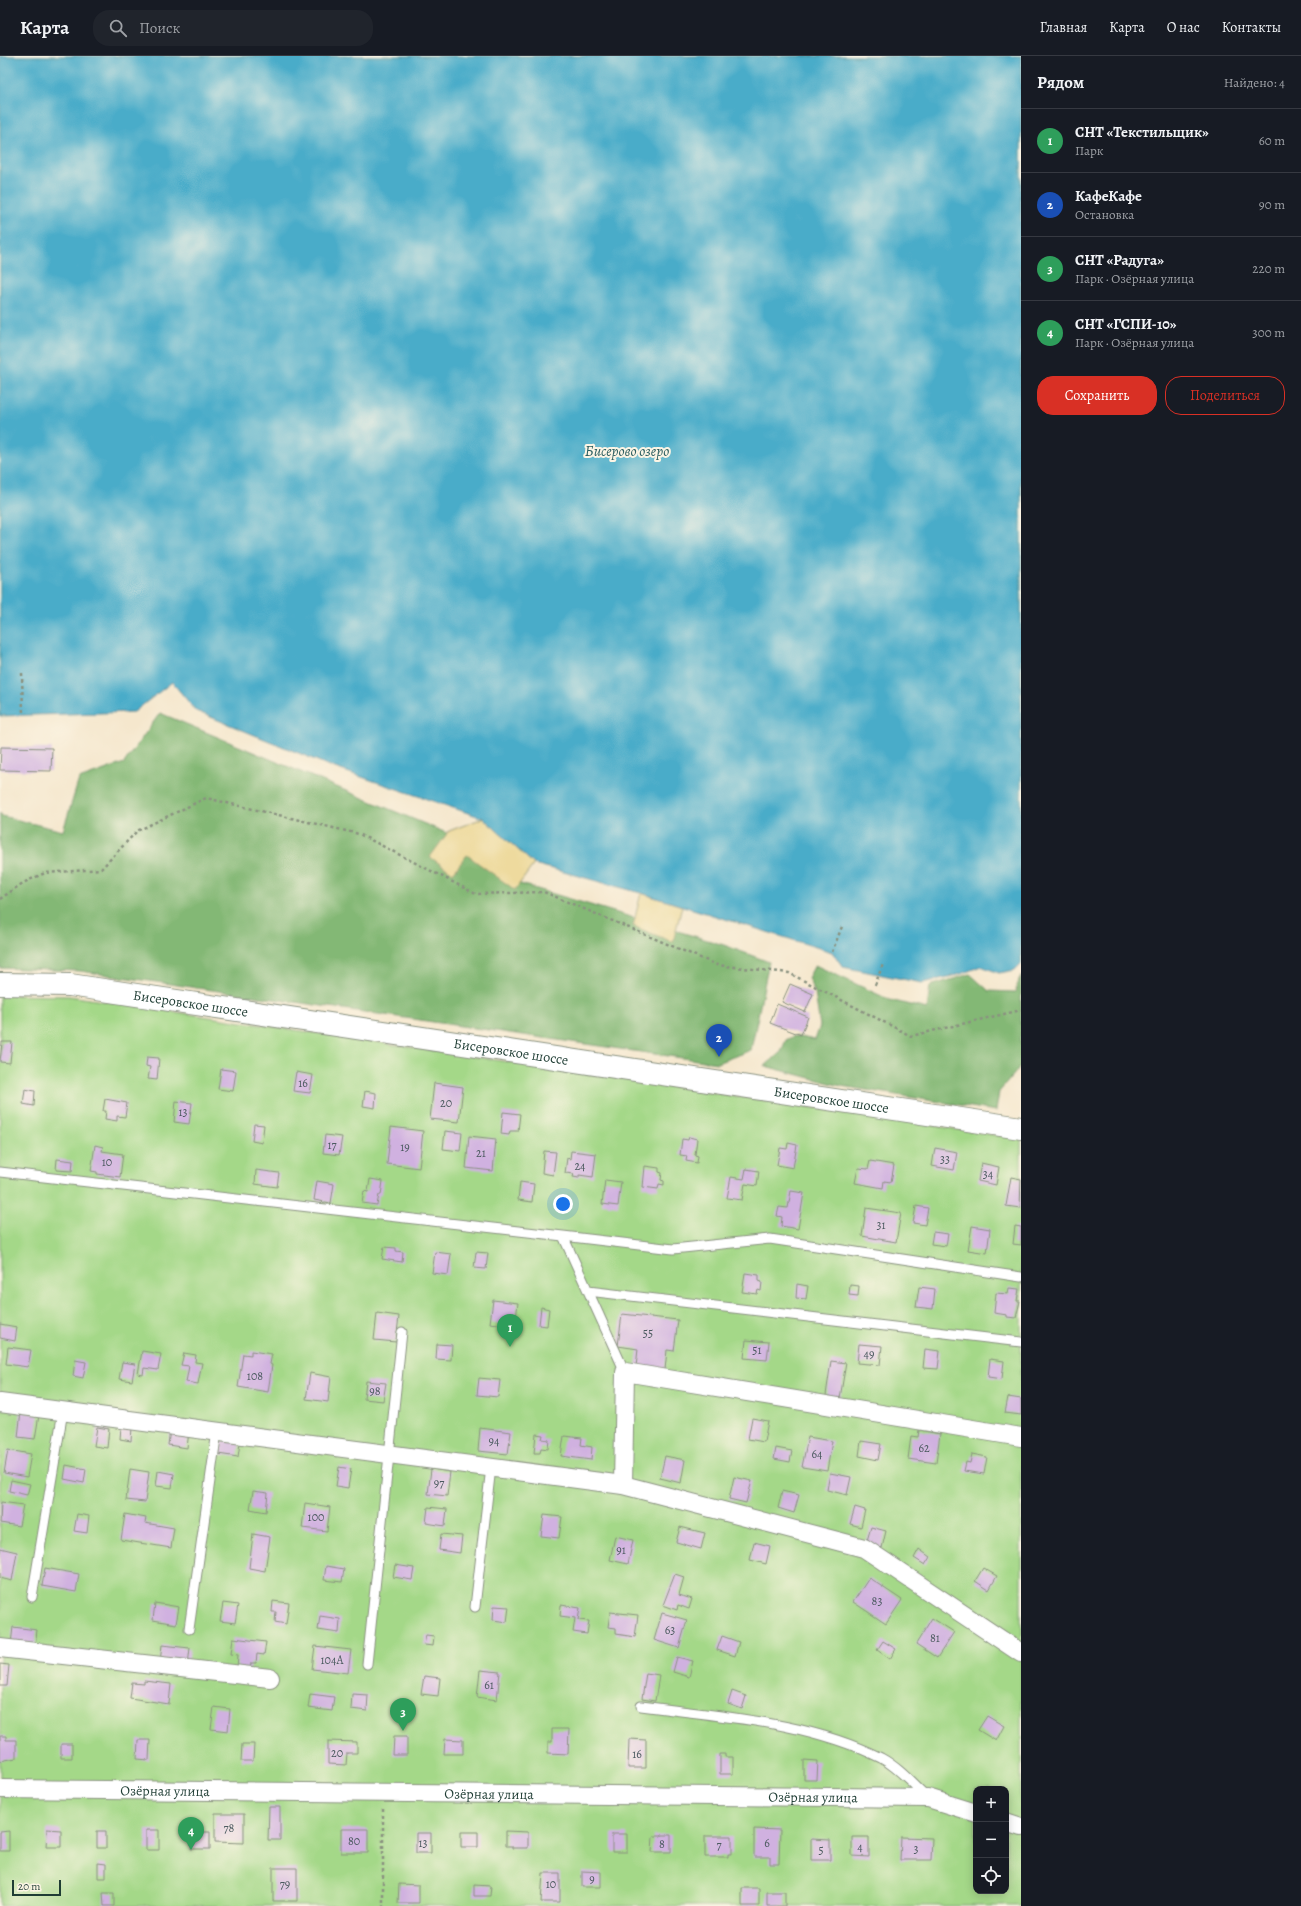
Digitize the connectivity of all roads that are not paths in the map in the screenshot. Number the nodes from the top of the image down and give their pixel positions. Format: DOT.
graph roads {
  1 [pos="0,984"];
  2 [pos="1021,1128"];
  3 [pos="0,1172"];
  4 [pos="563,1236"];
  5 [pos="1021,1277"];
  6 [pos="588,1291"];
  7 [pos="402,1332"];
  8 [pos="1021,1342"];
  9 [pos="625,1372"];
  10 [pos="0,1403"];
  11 [pos="63,1411"];
  12 [pos="217,1432"];
  13 [pos="1021,1437"];
  14 [pos="389,1454"];
  15 [pos="491,1468"];
  16 [pos="623,1485"];
  17 [pos="32,1598"];
  18 [pos="475,1607"];
  19 [pos="189,1629"];
  20 [pos="0,1648"];
  21 [pos="1021,1654"];
  22 [pos="367,1664"];
  23 [pos="270,1678"];
  24 [pos="641,1706"];
  25 [pos="0,1789"];
  26 [pos="928,1798"];
  27 [pos="973,1812"];
  28 [pos="1009,1823"];
  29 [pos="1021,1827"];
  1 -- 2 [label="main road, Бисеровское шоссе"];
  3 -- 4 [label="lane"];
  4 -- 5 [label="lane"];
  4 -- 6 [label="lane"];
  6 -- 8 [label="lane"];
  6 -- 9 [label="lane"];
  7 -- 14 [label="lane"];
  9 -- 13 [label="street"];
  9 -- 16 [label="street"];
  10 -- 11 [label="street"];
  11 -- 12 [label="street"];
  11 -- 17 [label="lane"];
  12 -- 14 [label="street"];
  12 -- 19 [label="lane"];
  14 -- 15 [label="street"];
  14 -- 22 [label="lane"];
  15 -- 16 [label="street"];
  15 -- 18 [label="lane"];
  16 -- 21 [label="street"];
  20 -- 23 [label="street"];
  24 -- 26 [label="lane"];
  25 -- 26 [label="street, Озёрная улица"];
  26 -- 27 [label="street, Озёрная улица"];
  28 -- 29 [label="street"];
}
